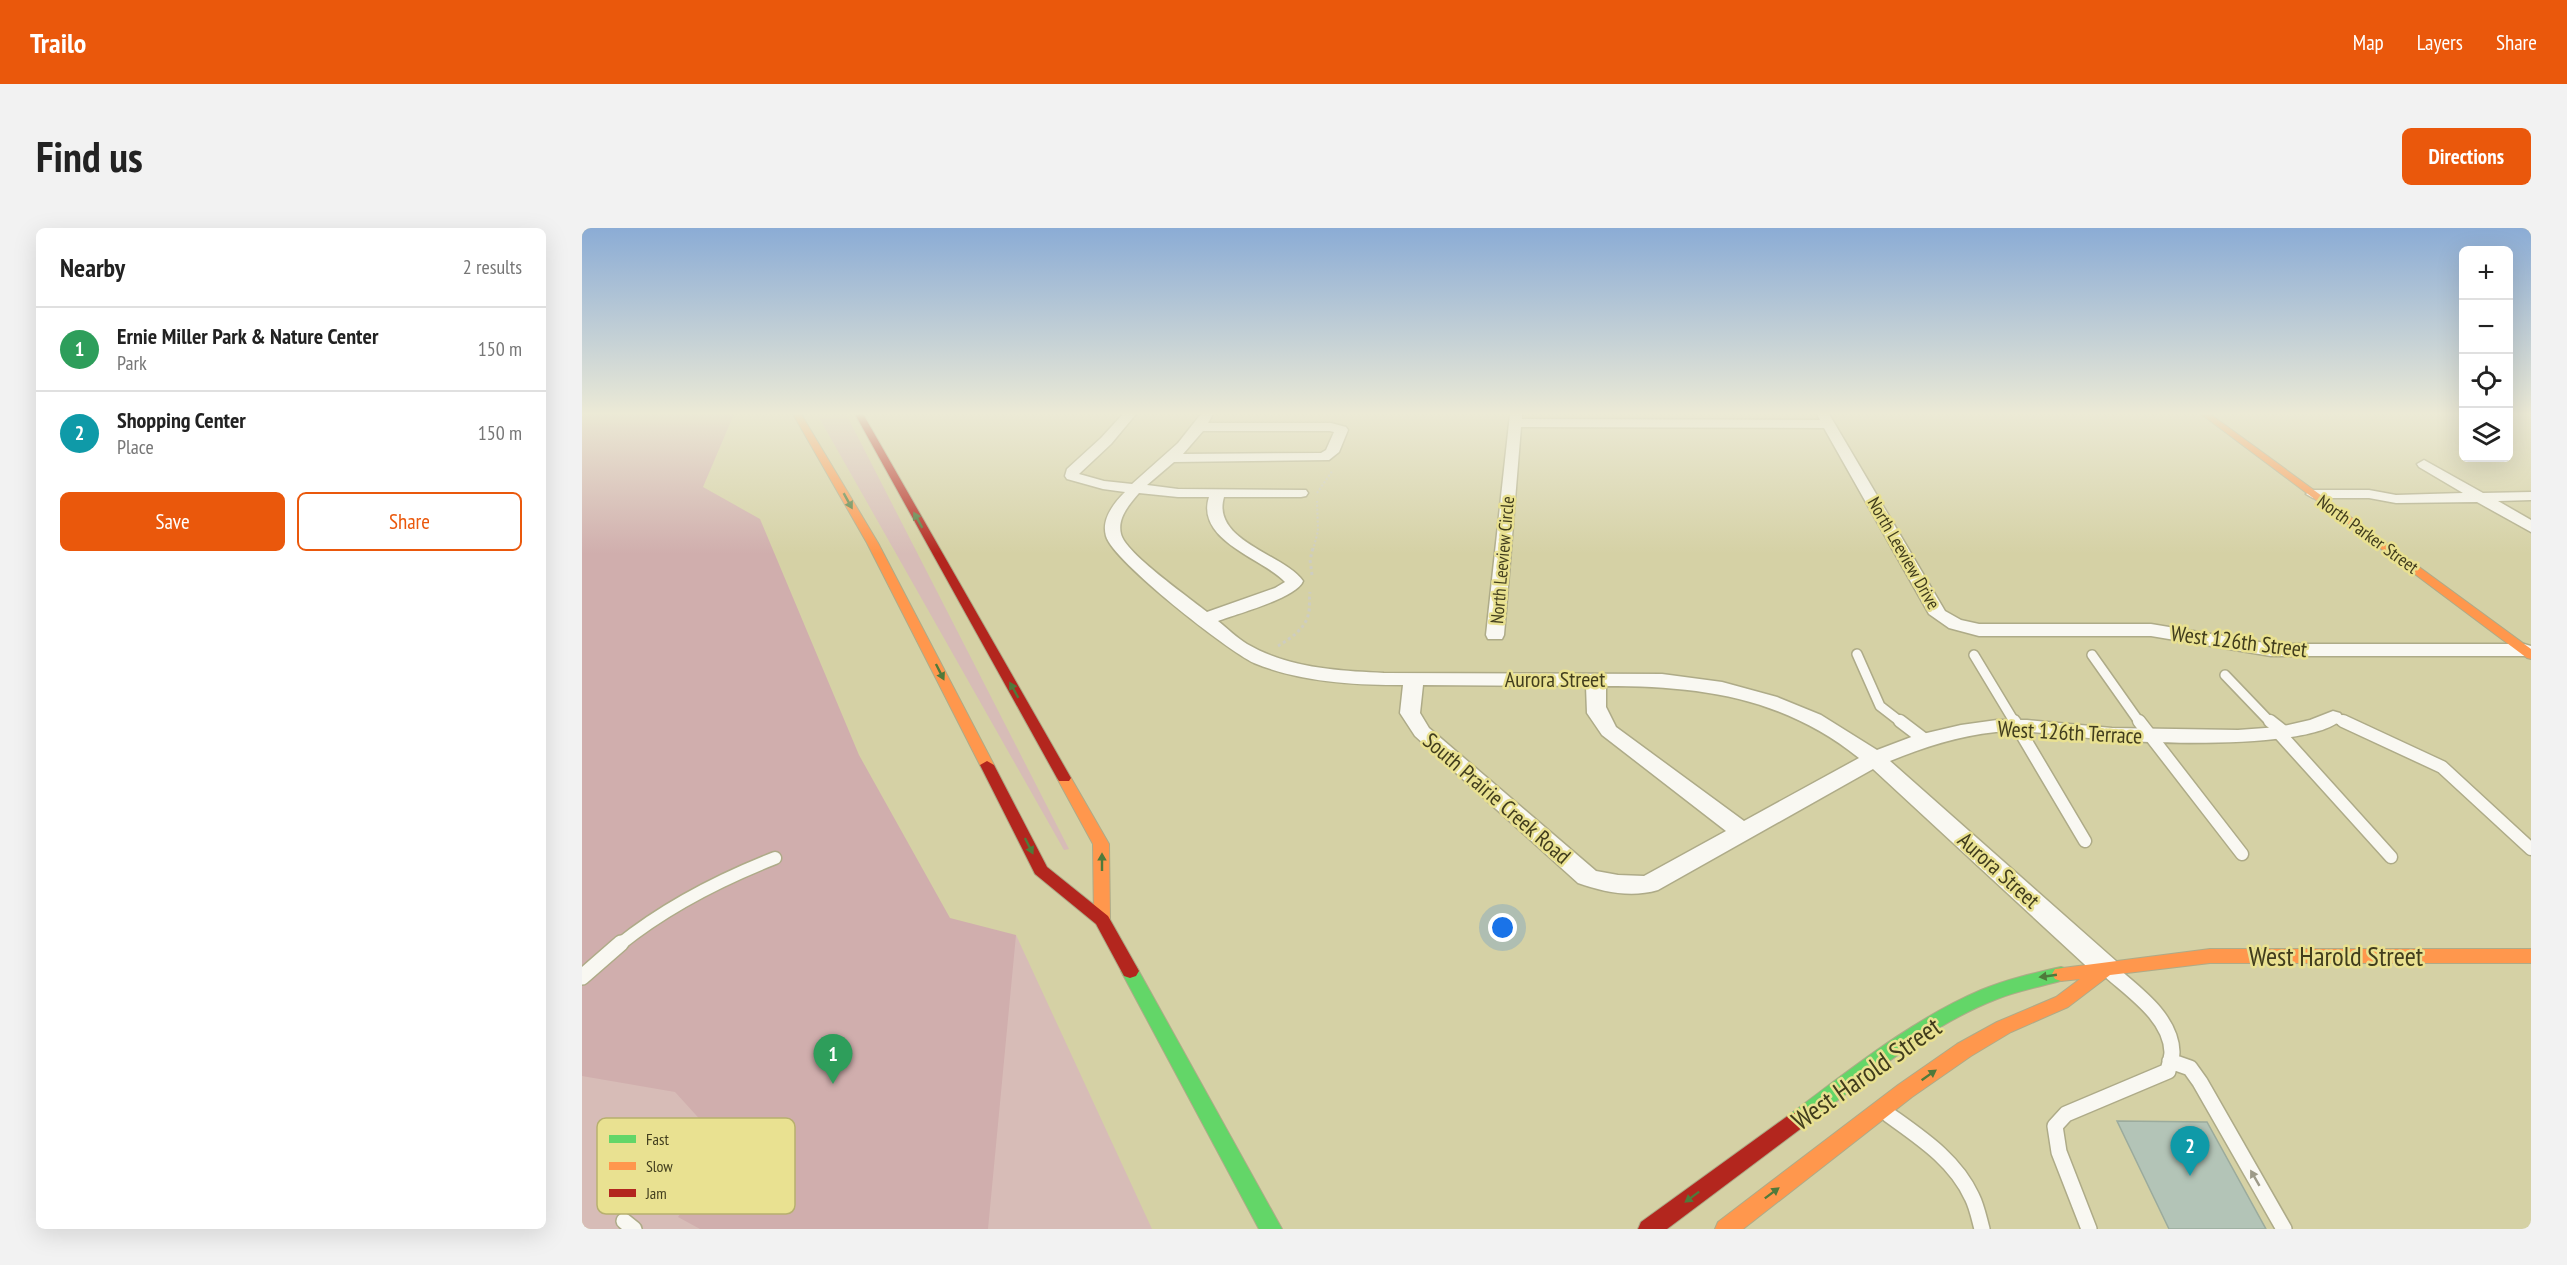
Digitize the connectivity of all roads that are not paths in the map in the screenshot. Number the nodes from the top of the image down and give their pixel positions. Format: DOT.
graph roads {
  1 [pos="825,461"];
  2 [pos="885,461"];
  3 [pos="1082,461"];
  4 [pos="1168,461"];
  5 [pos="1512,461"];
  6 [pos="1850,461"];
  7 [pos="2268,461"];
  8 [pos="2424,464"];
  9 [pos="1138,488"];
  10 [pos="1218,493"];
  11 [pos="1300,493"];
  12 [pos="2313,494"];
  13 [pos="2531,496"];
  14 [pos="2396,499"];
  15 [pos="2486,499"];
  16 [pos="2328,505"];
  17 [pos="2531,527"];
  18 [pos="1205,619"];
  19 [pos="1955,624"];
  20 [pos="1495,634"];
  21 [pos="2528,652"];
  22 [pos="1857,654"];
  23 [pos="1974,655"];
  24 [pos="2092,655"];
  25 [pos="2225,675"];
  26 [pos="1414,679"];
  27 [pos="1596,680"];
  28 [pos="2333,717"];
  29 [pos="2018,726"];
  30 [pos="2282,733"];
  31 [pos="2149,736"];
  32 [pos="1925,740"];
  33 [pos="1874,759"];
  34 [pos="1743,832"];
  35 [pos="2085,842"];
  36 [pos="2531,849"];
  37 [pos="2242,854"];
  38 [pos="2391,857"];
  39 [pos="775,858"];
  40 [pos="1626,886"];
  41 [pos="1102,920"];
  42 [pos="2531,956"];
  43 [pos="2106,968"];
  44 [pos="582,977"];
  45 [pos="2170,1061"];
  46 [pos="1882,1110"];
  47 [pos="1271,1229"];
  48 [pos="1649,1229"];
  49 [pos="1726,1229"];
  50 [pos="1982,1229"];
  51 [pos="2089,1229"];
  52 [pos="2284,1229"];
  1 -- 41 [label="main road, one-way"];
  41 -- 2 [label="main road, one-way"];
  3 -- 9 [label="street"];
  4 -- 9 [label="street, Aurora Street"];
  5 -- 20 [label="street, North Leeview Circle"];
  6 -- 19 [label="street, North Leeview Drive"];
  7 -- 12 [label="main road, North Parker Street"];
  8 -- 15 [label="street"];
  9 -- 10 [label="street"];
  9 -- 18 [label="street, Aurora Street"];
  10 -- 11 [label="street"];
  10 -- 18 [label="street"];
  12 -- 14 [label="street"];
  12 -- 16 [label="main road, North Parker Street"];
  13 -- 15 [label="street"];
  14 -- 15 [label="street"];
  14 -- 16 [label="street"];
  15 -- 17 [label="street"];
  16 -- 21 [label="main road, North Parker Street"];
  18 -- 26 [label="street, Aurora Street"];
  19 -- 21 [label="street, West 126th Street"];
  22 -- 32 [label="lane"];
  23 -- 29 [label="lane"];
  24 -- 31 [label="lane"];
  25 -- 30 [label="lane"];
  26 -- 27 [label="street, Aurora Street"];
  26 -- 40 [label="street, South Prairie Creek Road"];
  27 -- 33 [label="street, Aurora Street"];
  27 -- 34 [label="street"];
  28 -- 30 [label="street, West 126th Terrace"];
  28 -- 36 [label="lane"];
  29 -- 31 [label="street, West 126th Terrace"];
  29 -- 32 [label="street, West 126th Terrace"];
  29 -- 35 [label="lane"];
  30 -- 31 [label="street, West 126th Terrace"];
  30 -- 38 [label="lane"];
  31 -- 37 [label="lane"];
  32 -- 33 [label="street, West 126th Terrace"];
  33 -- 34 [label="street, West 126th Terrace"];
  33 -- 43 [label="street, Aurora Street"];
  34 -- 40 [label="street, West 126th Terrace"];
  39 -- 44 [label="lane"];
  41 -- 47 [label="main road"];
  42 -- 43 [label="main road, West Harold Street"];
  43 -- 45 [label="lane"];
  46 -- 43 [label="main road, West Harold Street, one-way"];
  43 -- 48 [label="main road, West Harold Street, one-way"];
  45 -- 51 [label="lane"];
  52 -- 45 [label="lane, one-way"];
  49 -- 46 [label="main road, West Harold Street, one-way"];
  46 -- 50 [label="lane"];
}
